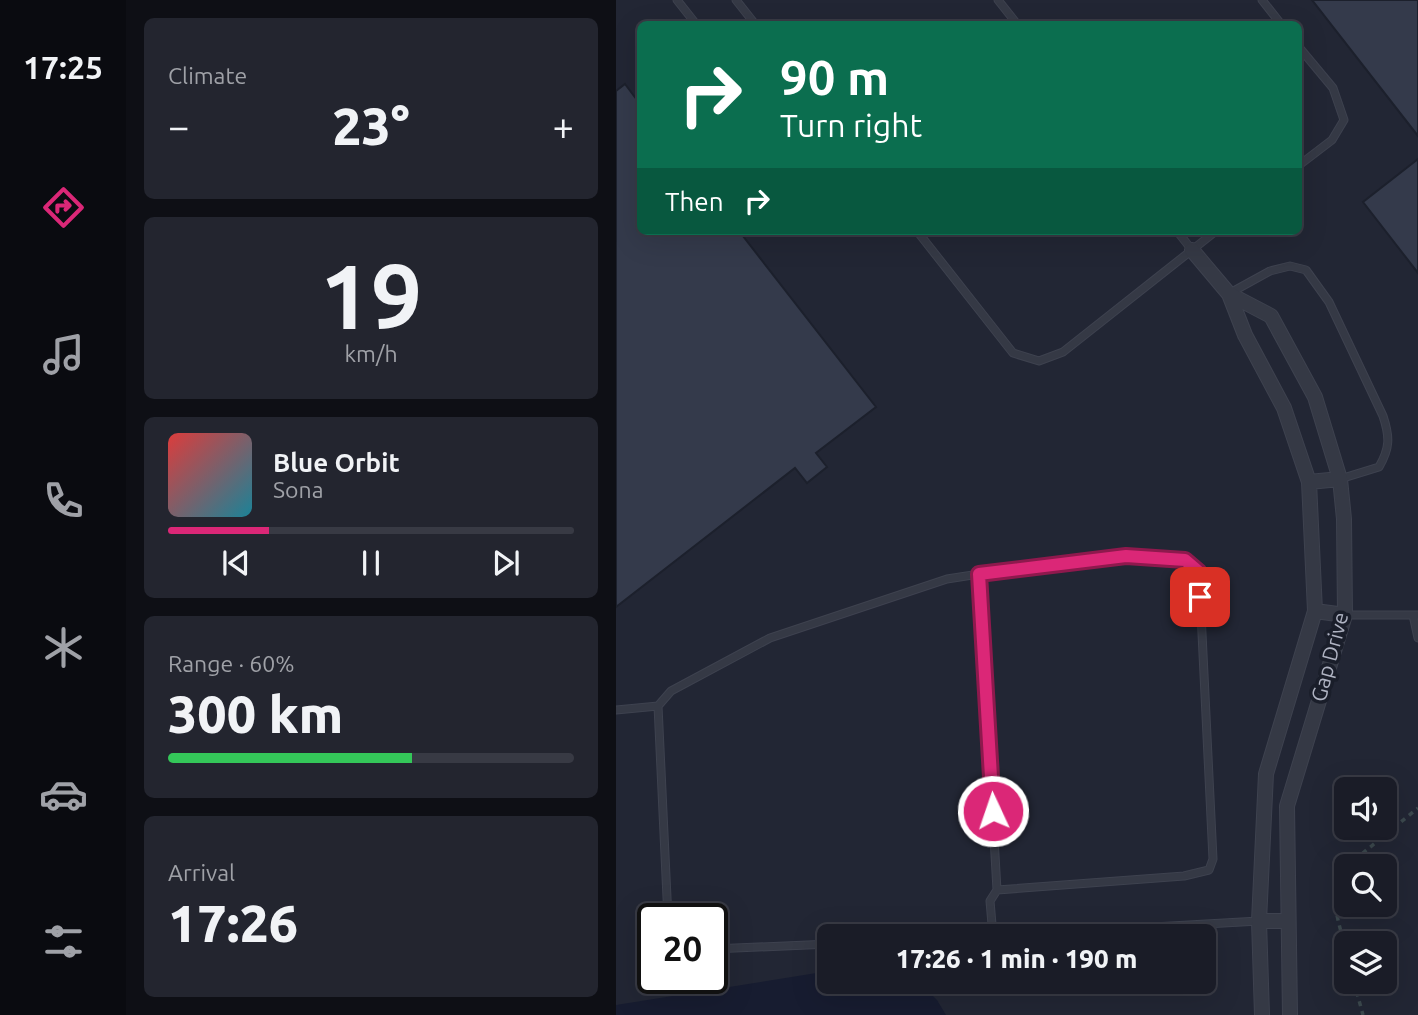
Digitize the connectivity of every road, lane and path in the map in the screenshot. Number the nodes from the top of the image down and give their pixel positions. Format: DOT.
graph roads {
  1 [pos="677,0"];
  2 [pos="736,0"];
  3 [pos="998,0"];
  4 [pos="1262,0"];
  5 [pos="694,21"];
  6 [pos="753,21"];
  7 [pos="1015,21"];
  8 [pos="1279,21"];
  9 [pos="1302,51"];
  10 [pos="1302,163"];
  11 [pos="920,235"];
  12 [pos="1180,235"];
  13 [pos="1211,235"];
  14 [pos="1192,250"];
  15 [pos="1229,294"];
  16 [pos="1340,479"];
  17 [pos="1309,482"];
  18 [pos="979,574"];
  19 [pos="1315,611"];
  20 [pos="1345,615"];
  21 [pos="1416,615"];
  22 [pos="1418,638"];
  23 [pos="658,706"];
  24 [pos="616,710"];
  25 [pos="1418,808"];
  26 [pos="1362,854"];
  27 [pos="998,890"];
  28 [pos="666,903"];
  29 [pos="1259,921"];
  30 [pos="1287,921"];
  31 [pos="993,924"];
  32 [pos="1206,924"];
  33 [pos="817,945"];
  34 [pos="728,948"];
  35 [pos="1357,994"];
  36 [pos="1262,1015"];
  37 [pos="1290,1015"];
  38 [pos="1363,1015"];
  1 -- 5 [label="lane"];
  2 -- 6 [label="lane"];
  3 -- 7 [label="lane"];
  4 -- 8 [label="lane"];
  9 -- 10 [label="lane"];
  11 -- 14 [label="lane"];
  12 -- 14 [label="lane"];
  13 -- 14 [label="lane"];
  14 -- 15 [label="street, Gap Drive"];
  15 -- 16 [label="street, Gap Drive"];
  15 -- 16 [label="lane"];
  15 -- 17 [label="street, Gap Drive"];
  16 -- 17 [label="street"];
  16 -- 20 [label="street, Gap Drive"];
  17 -- 19 [label="street, Gap Drive"];
  18 -- 23 [label="lane"];
  18 -- 27 [label="lane"];
  18 -- 27 [label="lane"];
  19 -- 20 [label="street"];
  19 -- 29 [label="street, Gap Drive"];
  20 -- 21 [label="lane"];
  20 -- 30 [label="street, Gap Drive"];
  21 -- 22 [label="lane"];
  23 -- 24 [label="lane"];
  23 -- 28 [label="lane"];
  25 -- 26 [label="path"];
  27 -- 31 [label="lane"];
  29 -- 30 [label="street"];
  29 -- 32 [label="lane"];
  29 -- 36 [label="street, Gap Drive"];
  30 -- 37 [label="street, Gap Drive"];
  33 -- 34 [label="lane"];
  35 -- 38 [label="path"];
}
